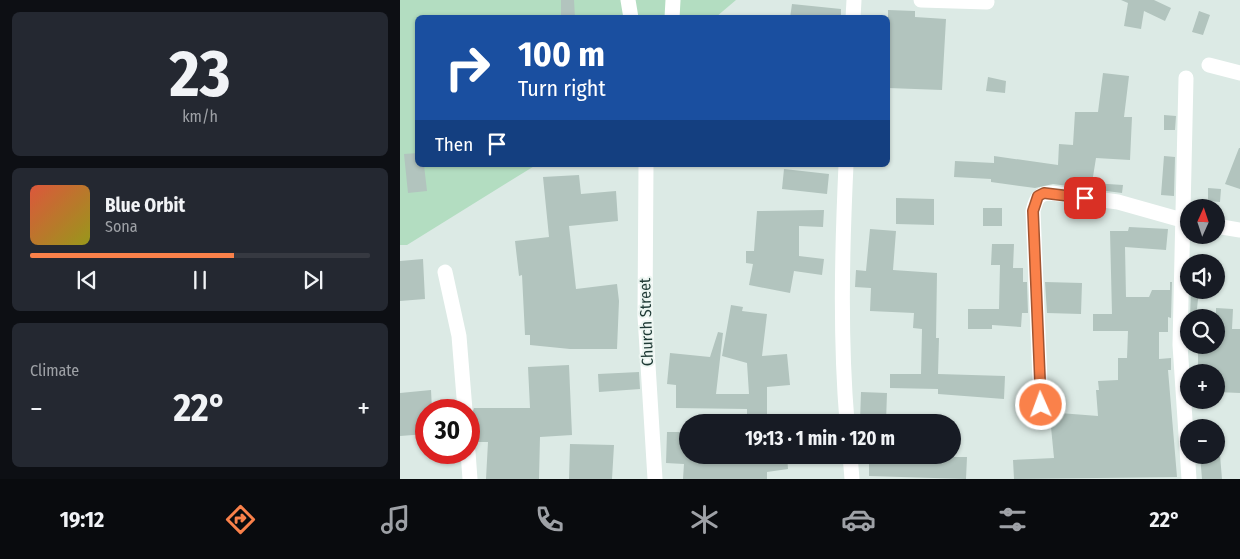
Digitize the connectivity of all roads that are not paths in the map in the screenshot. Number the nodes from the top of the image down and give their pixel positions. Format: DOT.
graph roads {
  1 [pos="628,0"];
  2 [pos="673,0"];
  3 [pos="854,0"];
  4 [pos="921,0"];
  5 [pos="987,2"];
  6 [pos="630,15"];
  7 [pos="672,15"];
  8 [pos="853,15"];
  9 [pos="1210,64"];
  10 [pos="1240,73"];
  11 [pos="1186,78"];
  12 [pos="646,167"];
  13 [pos="846,167"];
  14 [pos="1186,199"];
  15 [pos="1180,219"];
  16 [pos="1225,228"];
  17 [pos="1240,230"];
  18 [pos="1185,244"];
  19 [pos="445,272"];
  20 [pos="464,399"];
  21 [pos="1041,405"];
  22 [pos="846,414"];
  23 [pos="469,464"];
  24 [pos="851,464"];
  25 [pos="470,479"];
  26 [pos="655,479"];
  27 [pos="852,479"];
  28 [pos="1189,479"];
  1 -- 6 [label="street"];
  2 -- 7 [label="street"];
  3 -- 8 [label="street"];
  4 -- 5 [label="street"];
  9 -- 10 [label="street"];
  11 -- 14 [label="street"];
  12 -- 26 [label="street, Church Street"];
  13 -- 22 [label="street"];
  15 -- 21 [label="street"];
  16 -- 17 [label="street"];
  18 -- 28 [label="street"];
  19 -- 20 [label="street"];
  23 -- 25 [label="street"];
  24 -- 27 [label="street"];
}
